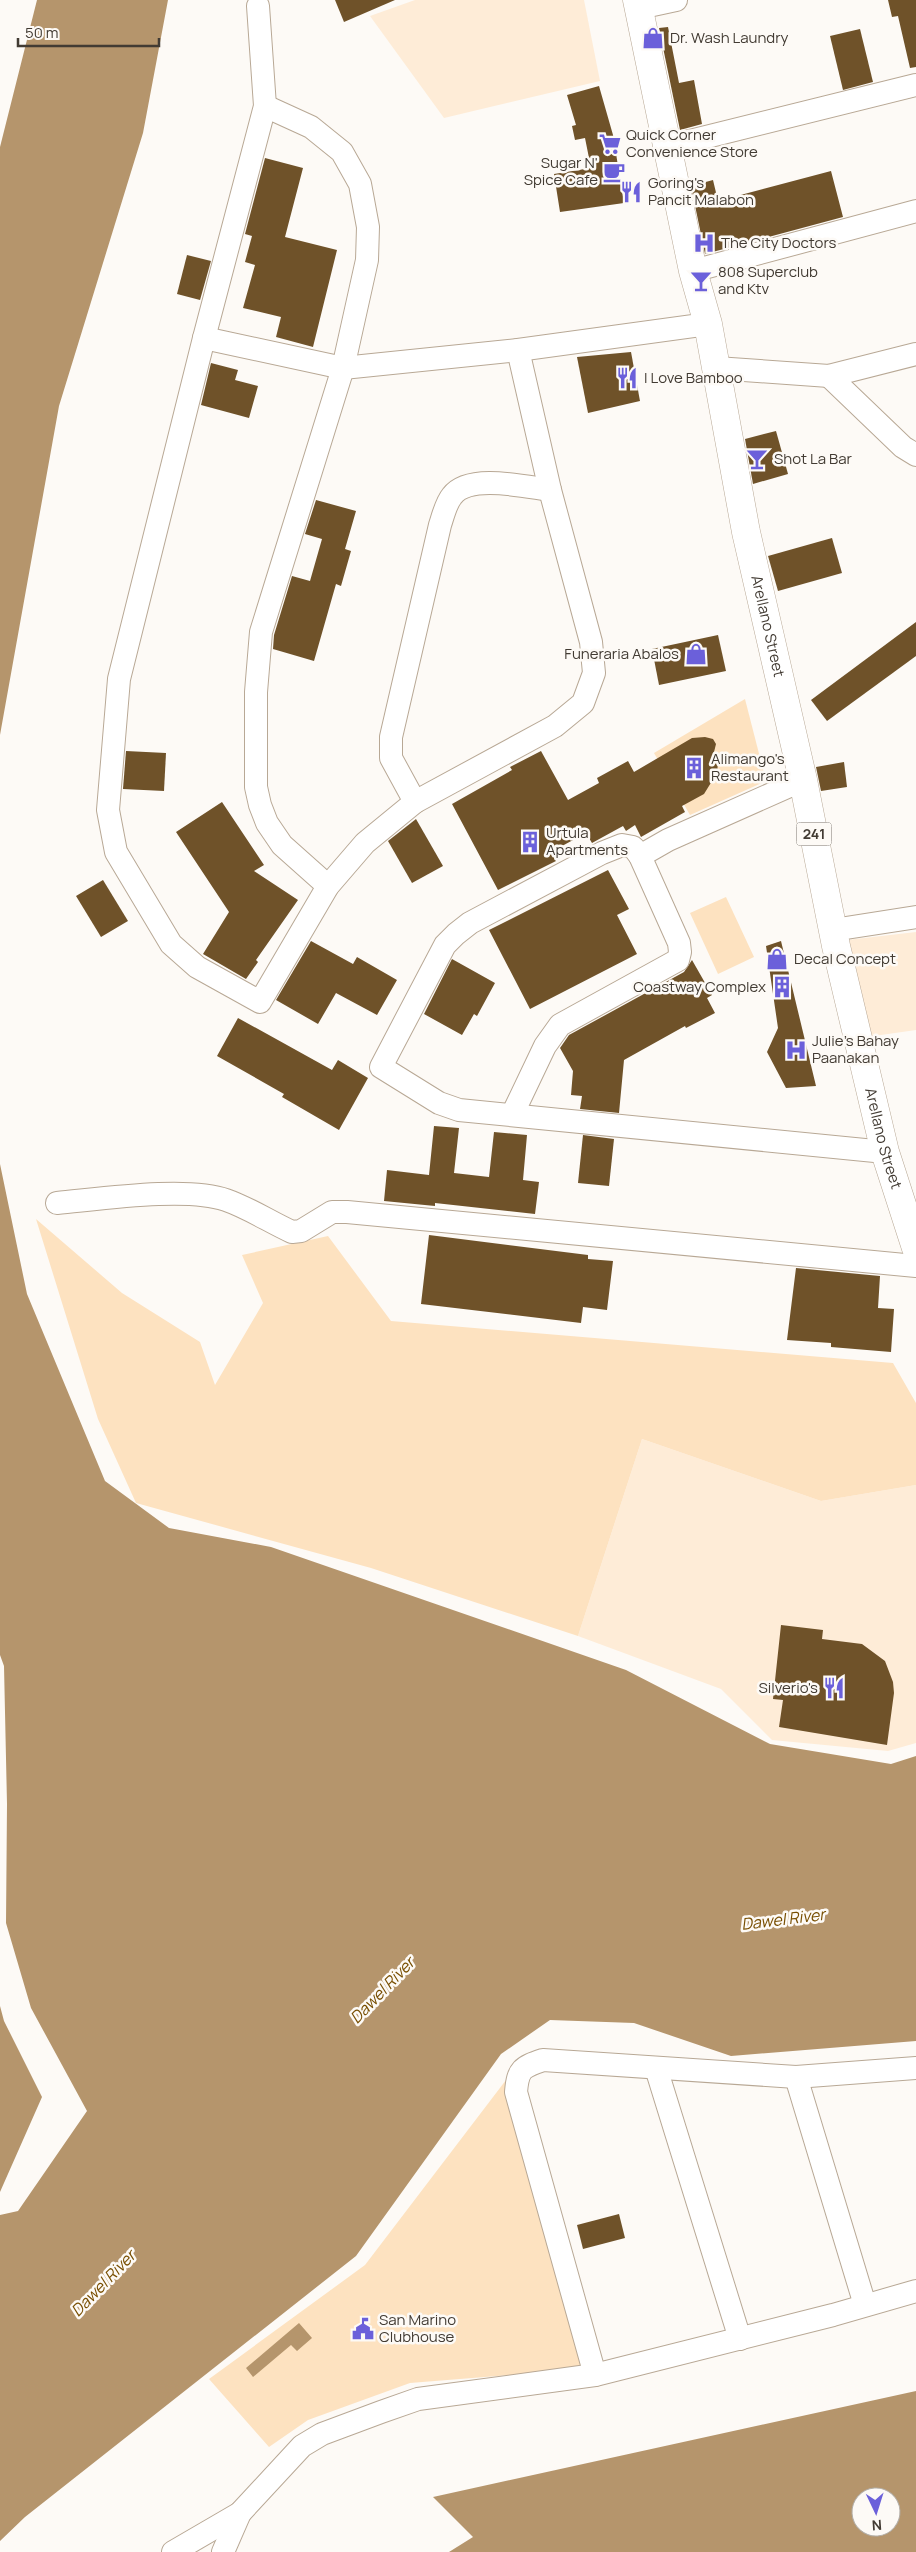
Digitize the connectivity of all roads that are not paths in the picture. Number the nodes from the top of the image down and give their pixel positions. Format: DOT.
graph roads {
  1 [pos="676,0"];
  2 [pos="638,4"];
  3 [pos="258,6"];
  4 [pos="916,85"];
  5 [pos="265,106"];
  6 [pos="666,147"];
  7 [pos="916,212"];
  8 [pos="693,271"];
  9 [pos="708,324"];
  10 [pos="204,338"];
  11 [pos="518,350"];
  12 [pos="916,354"];
  13 [pos="343,368"];
  14 [pos="716,368"];
  15 [pos="829,376"];
  16 [pos="916,455"];
  17 [pos="550,490"];
  18 [pos="803,780"];
  19 [pos="415,802"];
  20 [pos="640,856"];
  21 [pos="328,886"];
  22 [pos="916,918"];
  23 [pos="833,930"];
  24 [pos="513,1114"];
  25 [pos="885,1152"];
  26 [pos="57,1202"];
  27 [pos="916,1248"];
  28 [pos="916,1266"];
  29 [pos="656,2068"];
  30 [pos="916,2068"];
  31 [pos="796,2077"];
  32 [pos="916,2291"];
  33 [pos="865,2305"];
  34 [pos="740,2338"];
  35 [pos="594,2375"];
  36 [pos="240,2513"];
  37 [pos="173,2552"];
  38 [pos="223,2552"];
  1 -- 2 [label="street"];
  2 -- 6 [label="highway, Arellano Street / 241"];
  3 -- 5 [label="street"];
  4 -- 6 [label="street"];
  5 -- 10 [label="street"];
  5 -- 13 [label="street"];
  6 -- 8 [label="highway, Arellano Street / 241"];
  7 -- 8 [label="street"];
  8 -- 9 [label="highway, Arellano Street / 241"];
  9 -- 11 [label="street"];
  9 -- 14 [label="highway, Arellano Street / 241"];
  10 -- 13 [label="street"];
  10 -- 21 [label="street"];
  11 -- 13 [label="street"];
  11 -- 17 [label="street"];
  12 -- 15 [label="street"];
  13 -- 21 [label="street"];
  14 -- 15 [label="street"];
  14 -- 18 [label="highway, Arellano Street / 241"];
  15 -- 16 [label="street"];
  17 -- 19 [label="street"];
  17 -- 19 [label="street"];
  18 -- 20 [label="street"];
  18 -- 23 [label="highway, Arellano Street / 241"];
  19 -- 21 [label="street"];
  20 -- 24 [label="street"];
  20 -- 24 [label="street"];
  22 -- 23 [label="street"];
  23 -- 25 [label="highway, Arellano Street / 241"];
  24 -- 25 [label="street"];
  25 -- 27 [label="highway, Arellano Street / 241"];
  26 -- 28 [label="street"];
  29 -- 31 [label="street"];
  29 -- 34 [label="street"];
  29 -- 35 [label="street"];
  30 -- 31 [label="street"];
  31 -- 33 [label="street"];
  32 -- 33 [label="street"];
  33 -- 34 [label="street"];
  34 -- 35 [label="street"];
  35 -- 36 [label="street"];
  36 -- 37 [label="street"];
  36 -- 38 [label="street"];
}
